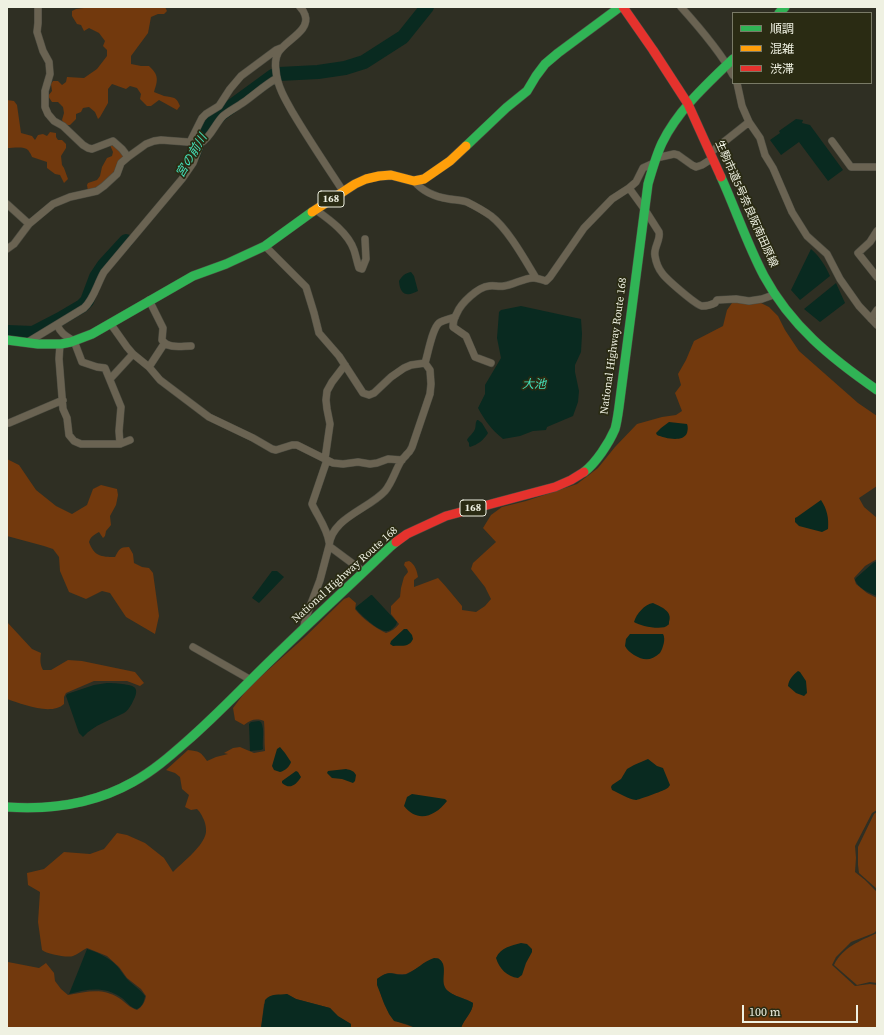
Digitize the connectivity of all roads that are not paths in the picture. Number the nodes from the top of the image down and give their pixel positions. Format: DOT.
graph roads {
  1 [pos="38,7"];
  2 [pos="300,7"];
  3 [pos="622,7"];
  4 [pos="681,7"];
  5 [pos="283,47"];
  6 [pos="730,61"];
  7 [pos="276,75"];
  8 [pos="737,84"];
  9 [pos="688,104"];
  10 [pos="749,122"];
  11 [pos="832,141"];
  12 [pos="190,142"];
  13 [pos="201,143"];
  14 [pos="711,156"];
  15 [pos="128,157"];
  16 [pos="655,161"];
  17 [pos="877,167"];
  18 [pos="414,181"];
  19 [pos="628,188"];
  20 [pos="343,191"];
  21 [pos="7,204"];
  22 [pos="316,210"];
  23 [pos="644,210"];
  24 [pos="29,224"];
  25 [pos="877,231"];
  26 [pos="365,239"];
  27 [pos="265,246"];
  28 [pos="7,249"];
  29 [pos="877,277"];
  30 [pos="536,278"];
  31 [pos="776,294"];
  32 [pos="150,300"];
  33 [pos="877,310"];
  34 [pos="455,317"];
  35 [pos="871,318"];
  36 [pos="110,323"];
  37 [pos="57,325"];
  38 [pos="877,325"];
  39 [pos="9,340"];
  40 [pos="74,341"];
  41 [pos="27,343"];
  42 [pos="60,344"];
  43 [pos="164,344"];
  44 [pos="191,346"];
  45 [pos="133,354"];
  46 [pos="425,363"];
  47 [pos="491,363"];
  48 [pos="344,365"];
  49 [pos="149,366"];
  50 [pos="110,379"];
  51 [pos="877,390"];
  52 [pos="63,400"];
  53 [pos="9,423"];
  54 [pos="130,440"];
  55 [pos="120,444"];
  56 [pos="326,460"];
  57 [pos="402,460"];
  58 [pos="329,545"];
  59 [pos="364,572"];
  60 [pos="303,629"];
  61 [pos="193,647"];
  62 [pos="251,680"];
  63 [pos="7,807"];
  1 -- 15 [label="street"];
  2 -- 5 [label="street"];
  3 -- 9 [label="main road, 生駒市道5号奈良阪南田原線"];
  3 -- 18 [label="main road"];
  4 -- 6 [label="street"];
  5 -- 7 [label="street"];
  5 -- 12 [label="street"];
  6 -- 9 [label="main road, National Highway Route 168 / 168"];
  7 -- 13 [label="street"];
  7 -- 20 [label="street"];
  8 -- 10 [label="street"];
  9 -- 14 [label="main road, 生駒市道5号奈良阪南田原線"];
  9 -- 16 [label="main road, National Highway Route 168 / 168"];
  10 -- 14 [label="street"];
  10 -- 35 [label="street"];
  11 -- 17 [label="street"];
  12 -- 13 [label="street"];
  12 -- 15 [label="street"];
  13 -- 37 [label="street"];
  14 -- 16 [label="street"];
  14 -- 31 [label="main road, 生駒市道5号奈良阪南田原線"];
  15 -- 24 [label="street"];
  16 -- 19 [label="street"];
  16 -- 23 [label="main road, National Highway Route 168 / 168"];
  18 -- 20 [label="main road, 168"];
  18 -- 30 [label="street"];
  19 -- 23 [label="street"];
  19 -- 30 [label="street"];
  20 -- 22 [label="main road, 168"];
  21 -- 24 [label="street"];
  22 -- 26 [label="street"];
  22 -- 27 [label="main road, 168"];
  23 -- 31 [label="street"];
  23 -- 59 [label="main road, National Highway Route 168 / 168"];
  24 -- 28 [label="street"];
  25 -- 29 [label="street"];
  27 -- 32 [label="main road, 168"];
  27 -- 48 [label="street"];
  30 -- 34 [label="street"];
  31 -- 51 [label="main road, 生駒市道5号奈良阪南田原線"];
  32 -- 36 [label="main road, 168"];
  32 -- 43 [label="street"];
  33 -- 35 [label="street"];
  34 -- 46 [label="street"];
  34 -- 47 [label="street"];
  35 -- 38 [label="street"];
  36 -- 40 [label="main road, 168"];
  36 -- 45 [label="street"];
  37 -- 40 [label="street"];
  37 -- 41 [label="street"];
  39 -- 41 [label="main road, 168"];
  40 -- 42 [label="main road, 168"];
  40 -- 50 [label="street"];
  41 -- 42 [label="main road, 168"];
  42 -- 52 [label="street"];
  43 -- 44 [label="street"];
  43 -- 49 [label="street"];
  45 -- 49 [label="street"];
  45 -- 50 [label="street"];
  46 -- 48 [label="street"];
  46 -- 57 [label="street"];
  48 -- 56 [label="street"];
  49 -- 56 [label="street"];
  50 -- 55 [label="street"];
  52 -- 53 [label="street"];
  52 -- 55 [label="street"];
  54 -- 55 [label="street"];
  56 -- 57 [label="street"];
  56 -- 58 [label="street"];
  57 -- 58 [label="street"];
  58 -- 59 [label="street"];
  58 -- 60 [label="street"];
  59 -- 60 [label="main road, National Highway Route 168 / 168"];
  60 -- 62 [label="main road, National Highway Route 168 / 168"];
  61 -- 62 [label="street"];
  62 -- 63 [label="main road, National Highway Route 168 / 168"];
}
